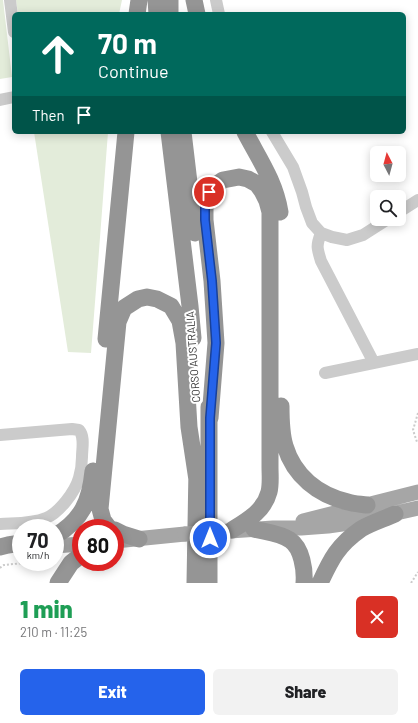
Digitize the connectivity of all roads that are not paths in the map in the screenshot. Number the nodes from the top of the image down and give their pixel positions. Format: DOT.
graph roads {
  1 [pos="10,0"];
  2 [pos="139,0"];
  3 [pos="156,0"];
  4 [pos="170,0"];
  5 [pos="194,0"];
  6 [pos="216,0"];
  7 [pos="138,12"];
  8 [pos="157,12"];
  9 [pos="170,12"];
  10 [pos="197,12"];
  11 [pos="219,12"];
  12 [pos="12,16"];
  13 [pos="12,97"];
  14 [pos="0,100"];
  15 [pos="126,134"];
  16 [pos="169,134"];
  17 [pos="184,134"];
  18 [pos="246,134"];
  19 [pos="273,134"];
  20 [pos="418,200"];
  21 [pos="406,208"];
  22 [pos="377,226"];
  23 [pos="322,233"];
  24 [pos="418,354"];
  25 [pos="374,363"];
  26 [pos="325,373"];
  27 [pos="210,418"];
  28 [pos="0,435"];
  29 [pos="197,480"];
  30 [pos="418,492"];
  31 [pos="367,505"];
  32 [pos="418,508"];
  33 [pos="398,513"];
  34 [pos="103,519"];
  35 [pos="0,524"];
  36 [pos="273,528"];
  37 [pos="254,529"];
  38 [pos="64,530"];
  39 [pos="232,530"];
  40 [pos="124,534"];
  41 [pos="139,539"];
  42 [pos="124,540"];
  43 [pos="12,544"];
  44 [pos="0,547"];
  45 [pos="12,549"];
  46 [pos="0,550"];
  47 [pos="72,562"];
  48 [pos="58,583"];
  49 [pos="195,583"];
  50 [pos="209,583"];
  51 [pos="304,583"];
  52 [pos="320,583"];
  1 -- 12 [label="street"];
  2 -- 7 [label="highway"];
  3 -- 8 [label="highway"];
  4 -- 9 [label="highway"];
  5 -- 10 [label="highway"];
  6 -- 11 [label="street"];
  13 -- 14 [label="street"];
  15 -- 38 [label="highway"];
  16 -- 29 [label="highway, CORSO AUSTRALIA"];
  17 -- 27 [label="highway, CORSO AUSTRALIA"];
  18 -- 31 [label="highway"];
  19 -- 23 [label="street"];
  20 -- 21 [label="street"];
  22 -- 23 [label="street"];
  23 -- 25 [label="street"];
  24 -- 25 [label="street"];
  25 -- 26 [label="street"];
  27 -- 39 [label="highway"];
  27 -- 50 [label="highway, CORSO AUSTRALIA"];
  28 -- 35 [label="street"];
  29 -- 34 [label="highway"];
  29 -- 49 [label="highway, CORSO AUSTRALIA"];
  30 -- 31 [label="main road"];
  31 -- 36 [label="main road"];
  32 -- 33 [label="main road"];
  33 -- 36 [label="main road"];
  33 -- 52 [label="highway"];
  36 -- 37 [label="main road"];
  37 -- 39 [label="main road"];
  37 -- 51 [label="highway"];
  39 -- 41 [label="main road, bridge"];
  40 -- 41 [label="highway"];
  41 -- 42 [label="main road"];
  43 -- 44 [label="highway"];
  45 -- 46 [label="main road"];
  47 -- 48 [label="highway"];
}
